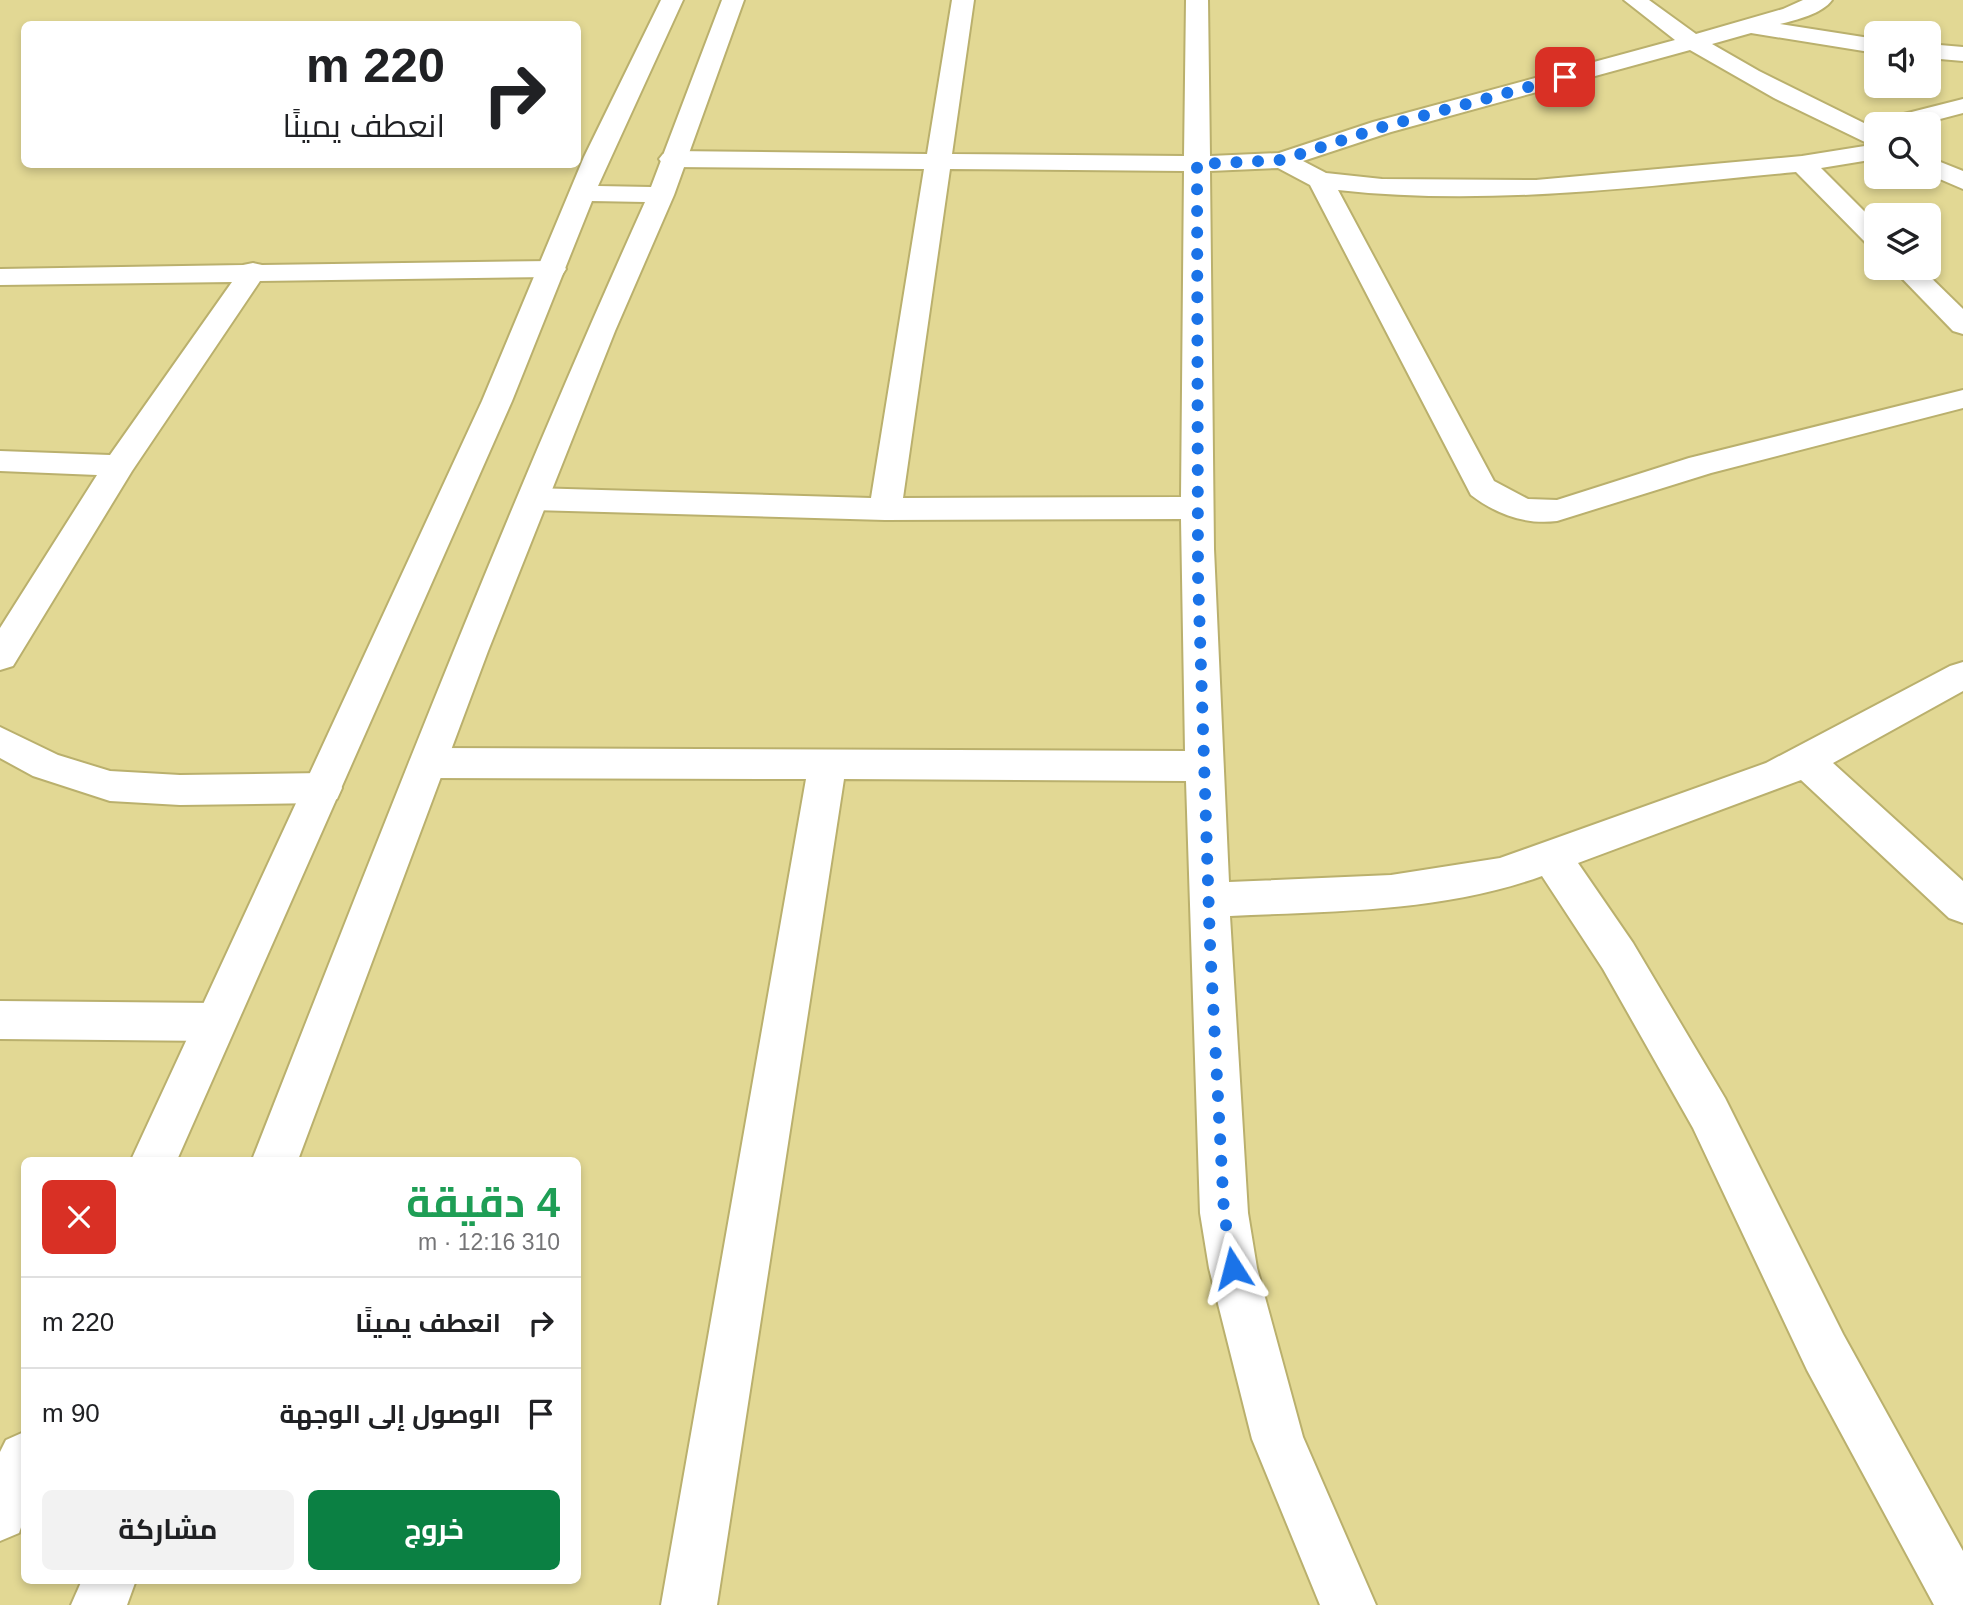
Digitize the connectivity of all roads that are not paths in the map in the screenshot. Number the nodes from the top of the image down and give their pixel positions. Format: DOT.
graph roads {
  1 [pos="672,0"];
  2 [pos="733,0"];
  3 [pos="963,0"];
  4 [pos="1197,0"];
  5 [pos="1635,0"];
  6 [pos="1821,0"];
  7 [pos="1750,26"];
  8 [pos="1696,42"];
  9 [pos="1864,44"];
  10 [pos="1941,52"];
  11 [pos="1963,54"];
  12 [pos="1963,106"];
  13 [pos="1940,112"];
  14 [pos="1864,134"];
  15 [pos="1864,141"];
  16 [pos="672,159"];
  17 [pos="939,160"];
  18 [pos="1282,160"];
  19 [pos="1197,164"];
  20 [pos="1801,164"];
  21 [pos="1941,170"];
  22 [pos="1320,180"];
  23 [pos="1963,181"];
  24 [pos="583,193"];
  25 [pos="661,195"];
  26 [pos="1864,226"];
  27 [pos="552,269"];
  28 [pos="253,271"];
  29 [pos="0,276"];
  30 [pos="1918,280"];
  31 [pos="1963,325"];
  32 [pos="1963,399"];
  33 [pos="0,461"];
  34 [pos="120,466"];
  35 [pos="533,499"];
  36 [pos="1197,508"];
  37 [pos="886,509"];
  38 [pos="0,657"];
  39 [pos="1960,680"];
  40 [pos="0,741"];
  41 [pos="1805,760"];
  42 [pos="428,762"];
  43 [pos="827,765"];
  44 [pos="1204,766"];
  45 [pos="323,788"];
  46 [pos="1551,856"];
  47 [pos="1209,900"];
  48 [pos="1963,906"];
  49 [pos="0,1020"];
  50 [pos="215,1022"];
  51 [pos="155,1157"];
  52 [pos="276,1157"];
  53 [pos="21,1465"];
  54 [pos="0,1514"];
  55 [pos="107,1584"];
  56 [pos="1963,1603"];
  57 [pos="99,1605"];
  58 [pos="689,1605"];
  59 [pos="1348,1605"];
  1 -- 24 [label="street"];
  2 -- 16 [label="street"];
  3 -- 17 [label="street"];
  4 -- 19 [label="street"];
  5 -- 8 [label="street"];
  6 -- 7 [label="street"];
  7 -- 8 [label="street"];
  7 -- 9 [label="street"];
  8 -- 14 [label="street"];
  8 -- 18 [label="street"];
  10 -- 11 [label="street"];
  12 -- 13 [label="street"];
  15 -- 20 [label="street"];
  16 -- 17 [label="street"];
  16 -- 25 [label="street"];
  17 -- 19 [label="street"];
  17 -- 37 [label="street"];
  18 -- 19 [label="street"];
  18 -- 22 [label="street"];
  19 -- 36 [label="street"];
  20 -- 22 [label="street"];
  20 -- 26 [label="street"];
  21 -- 23 [label="street"];
  22 -- 32 [label="street"];
  24 -- 25 [label="street"];
  24 -- 27 [label="street"];
  25 -- 35 [label="street"];
  27 -- 28 [label="street"];
  27 -- 45 [label="street"];
  28 -- 29 [label="street"];
  28 -- 34 [label="street"];
  30 -- 31 [label="street"];
  33 -- 34 [label="street"];
  34 -- 38 [label="street"];
  35 -- 37 [label="street"];
  35 -- 42 [label="street"];
  36 -- 37 [label="street"];
  36 -- 44 [label="street"];
  39 -- 41 [label="street"];
  40 -- 45 [label="street"];
  41 -- 46 [label="street"];
  41 -- 48 [label="street"];
  42 -- 43 [label="street"];
  42 -- 52 [label="street"];
  43 -- 44 [label="street"];
  43 -- 58 [label="street"];
  44 -- 47 [label="street"];
  45 -- 50 [label="street"];
  46 -- 47 [label="street"];
  46 -- 56 [label="street"];
  47 -- 59 [label="street"];
  49 -- 50 [label="street"];
  50 -- 51 [label="street"];
  53 -- 54 [label="street"];
  55 -- 57 [label="street"];
}
